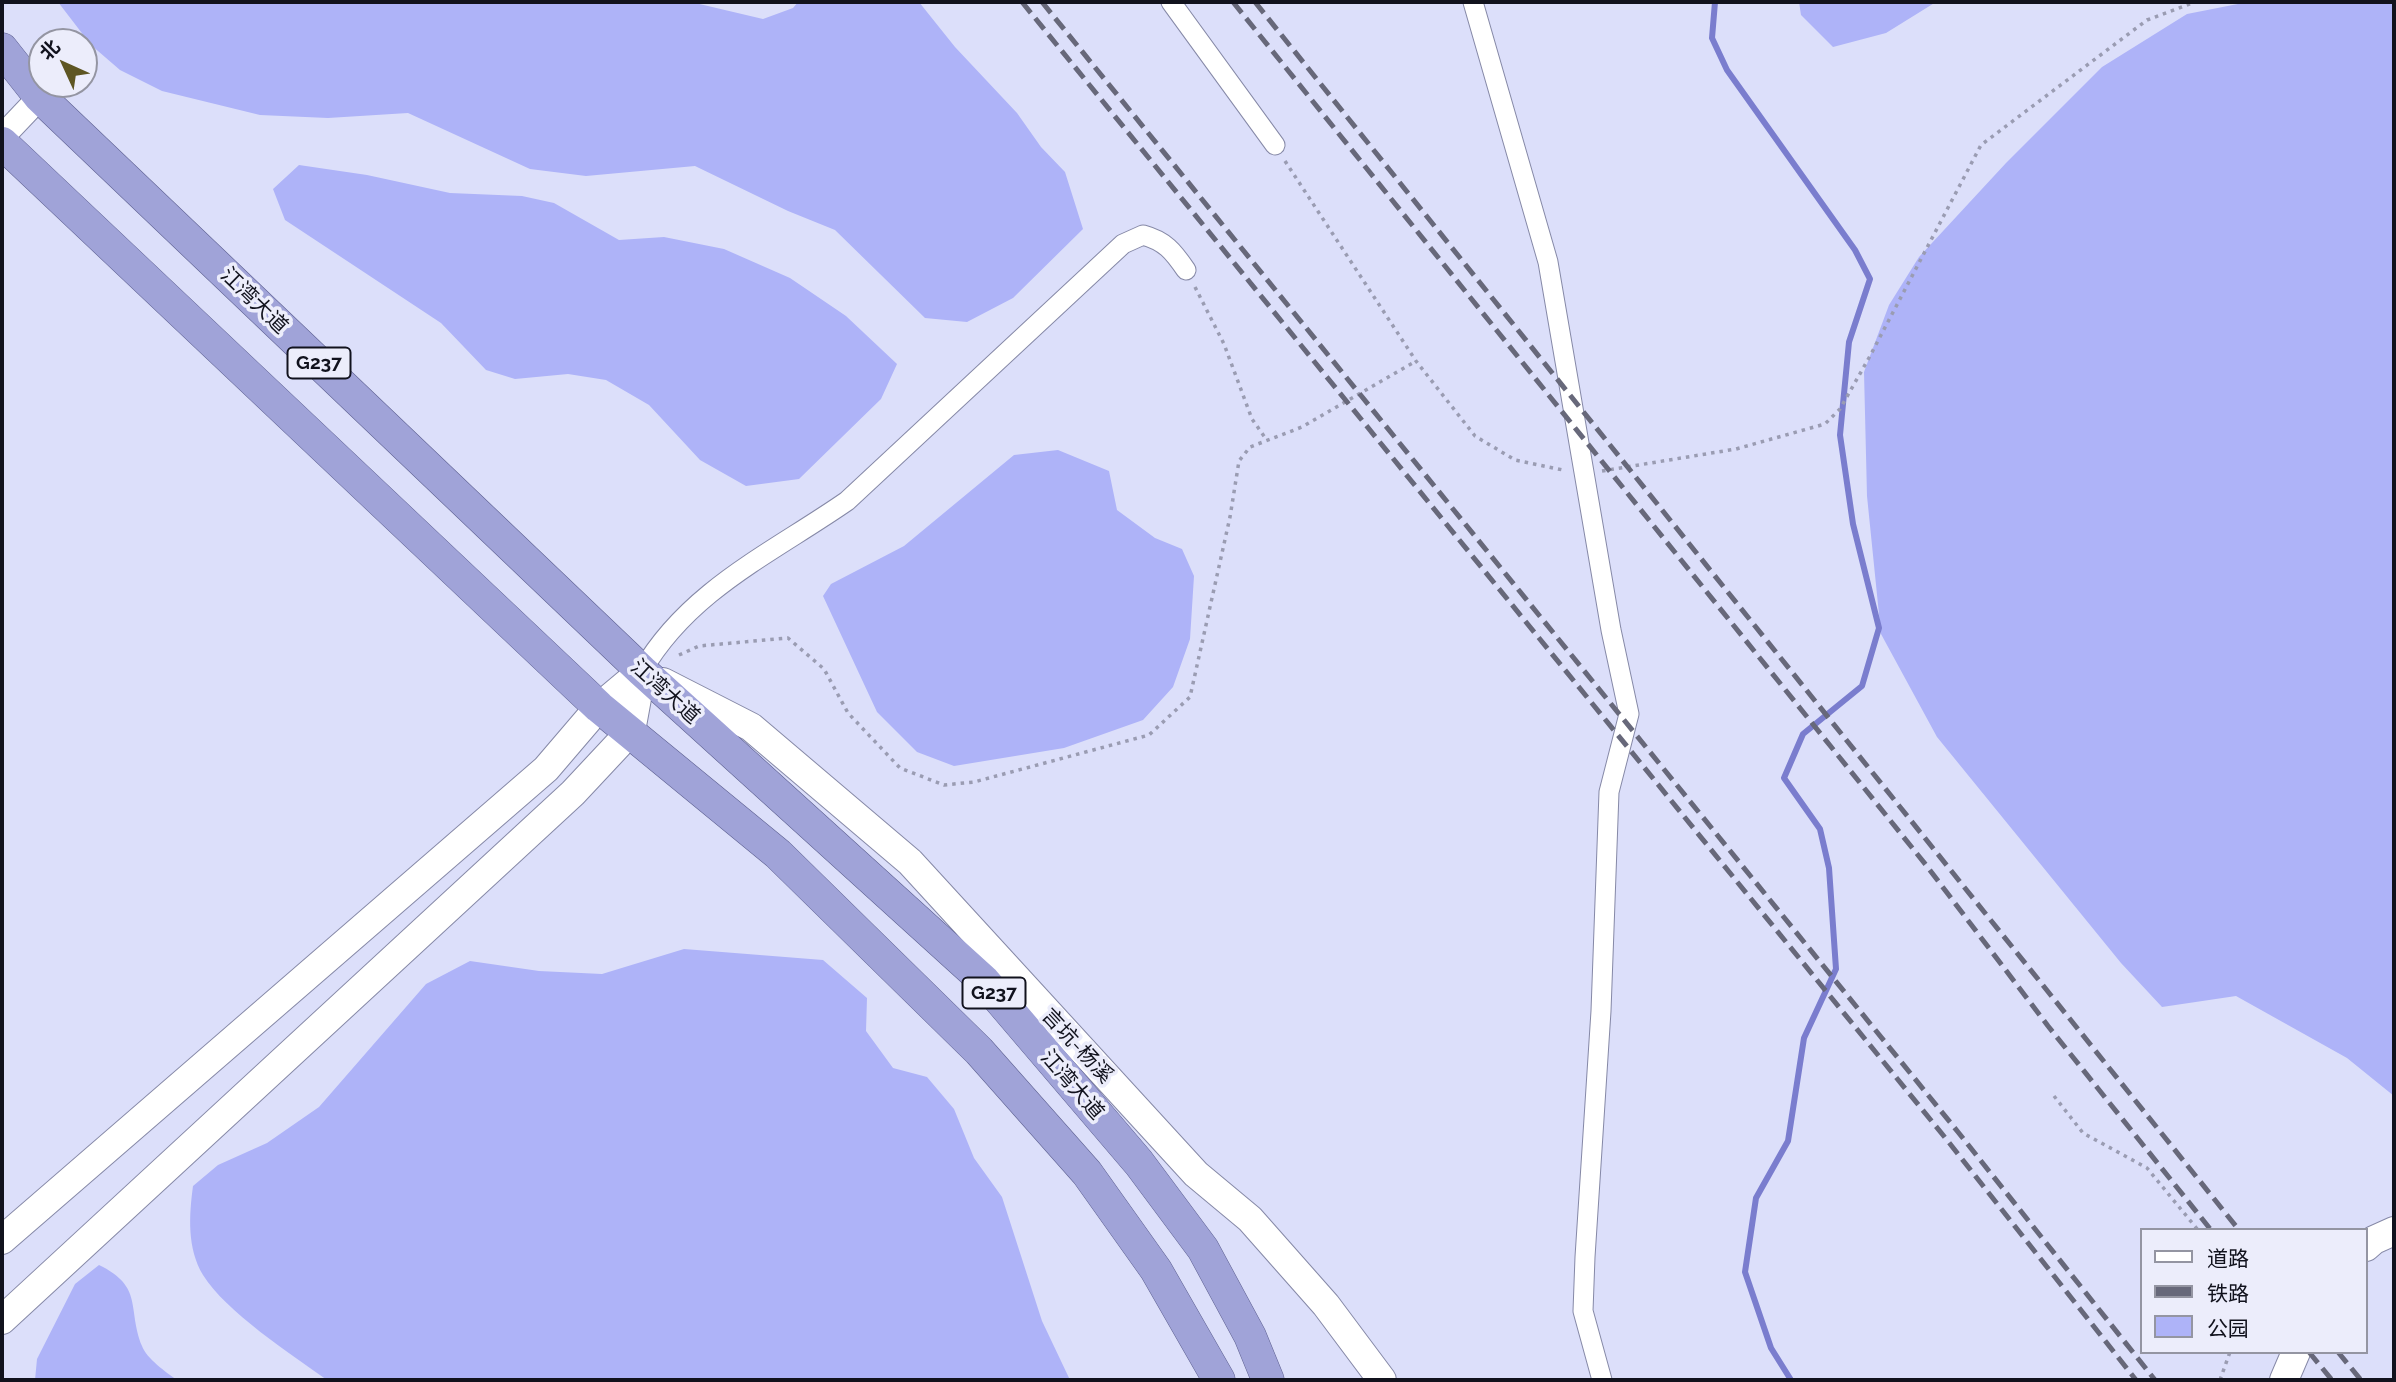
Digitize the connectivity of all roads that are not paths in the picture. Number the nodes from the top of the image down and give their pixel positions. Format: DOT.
graph roads {
  1 [pos="1171,2"];
  2 [pos="1473,2"];
  3 [pos="2,49"];
  4 [pos="28,82"];
  5 [pos="39,98"];
  6 [pos="41,98"];
  7 [pos="2,140"];
  8 [pos="1275,145"];
  9 [pos="1186,270"];
  10 [pos="642,671"];
  11 [pos="598,707"];
  12 [pos="631,731"];
  13 [pos="2394,1231"];
  14 [pos="2,1240"];
  15 [pos="2368,1246"];
  16 [pos="2,1320"];
  17 [pos="2295,1354"];
  18 [pos="1219,1380"];
  19 [pos="1268,1380"];
  20 [pos="1382,1380"];
  21 [pos="1602,1380"];
  22 [pos="2284,1380"];
  1 -- 8 [label="street"];
  2 -- 21 [label="street"];
  3 -- 4 [label="highway, 江湾大道 / G237"];
  5 -- 7 [label="street"];
  6 -- 10 [label="highway, 江湾大道 / G237"];
  7 -- 11 [label="highway, G237"];
  9 -- 10 [label="street"];
  10 -- 11 [label="main road"];
  10 -- 12 [label="main road"];
  10 -- 19 [label="highway, 江湾大道 / G237"];
  10 -- 20 [label="main road, 言坑-杨溪"];
  11 -- 12 [label="highway, G237"];
  11 -- 14 [label="main road"];
  12 -- 16 [label="main road"];
  12 -- 18 [label="highway, G237"];
  13 -- 15 [label="main road"];
  17 -- 22 [label="main road"];
}
